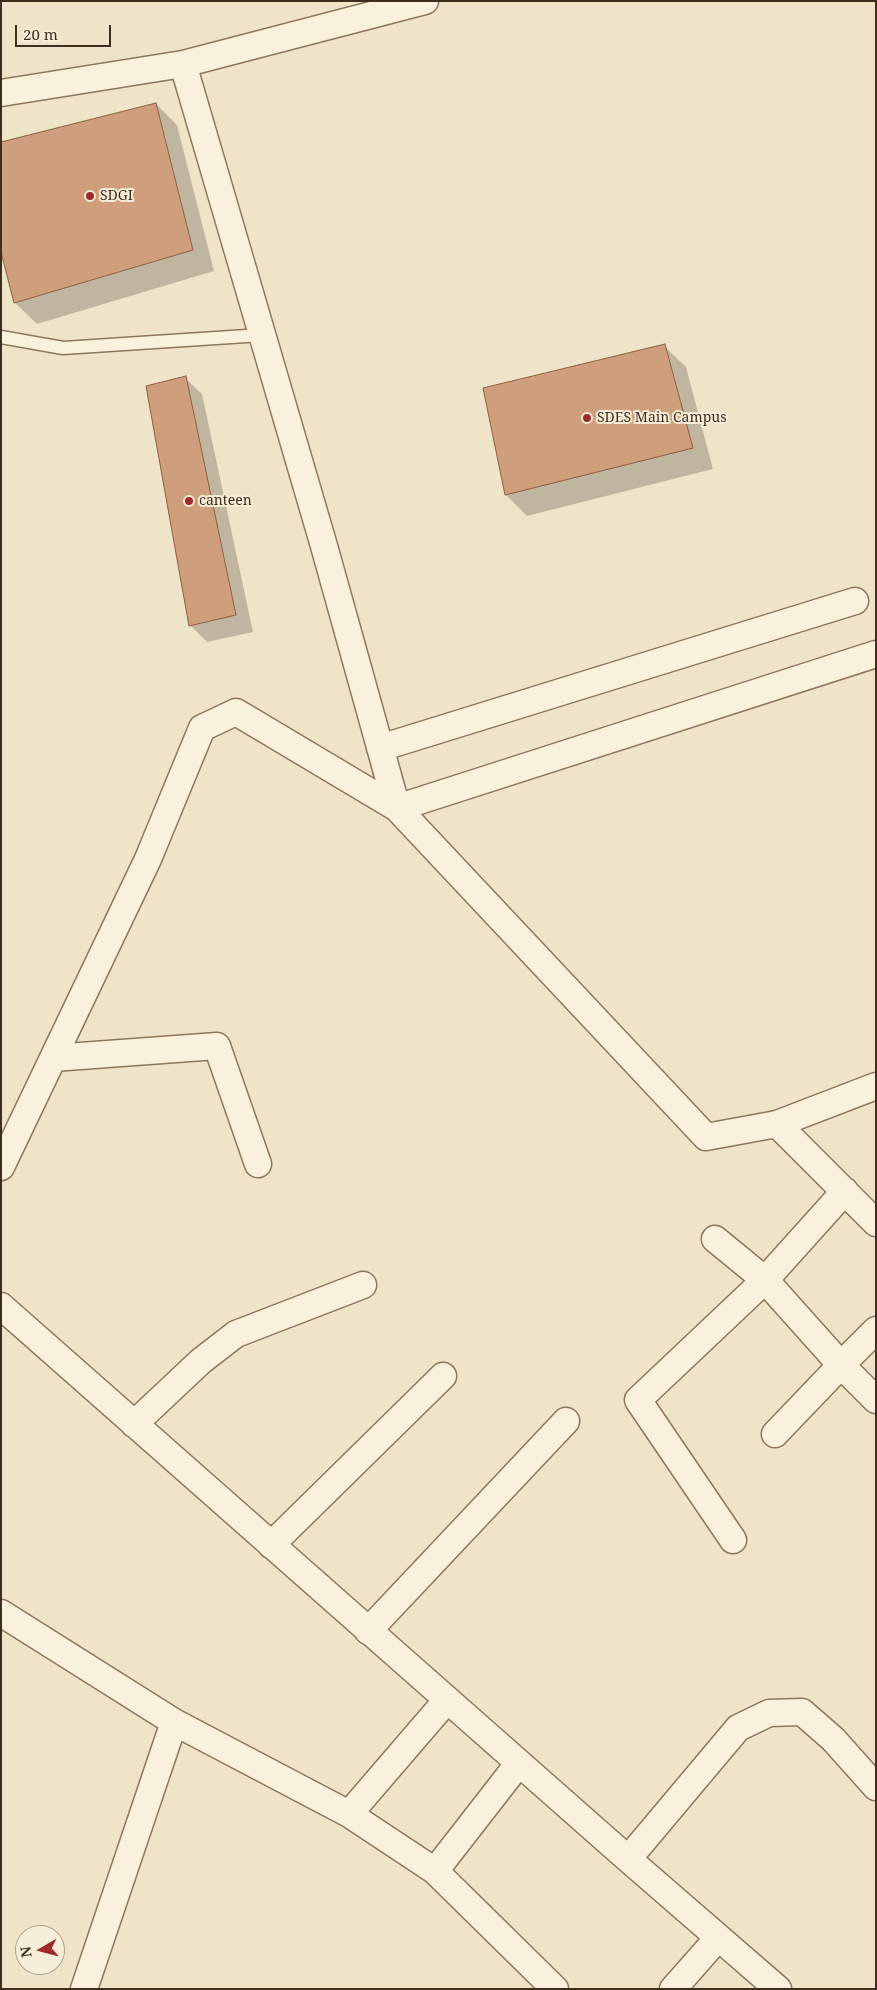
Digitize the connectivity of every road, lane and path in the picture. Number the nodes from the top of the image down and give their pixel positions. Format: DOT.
graph roads {
  1 [pos="425,1"];
  2 [pos="182,64"];
  3 [pos="1,93"];
  4 [pos="262,334"];
  5 [pos="1,337"];
  6 [pos="855,600"];
  7 [pos="876,654"];
  8 [pos="380,748"];
  9 [pos="396,808"];
  10 [pos="53,1058"];
  11 [pos="876,1086"];
  12 [pos="777,1124"];
  13 [pos="258,1164"];
  14 [pos="1,1167"];
  15 [pos="846,1191"];
  16 [pos="876,1223"];
  17 [pos="715,1238"];
  18 [pos="765,1280"];
  19 [pos="363,1285"];
  20 [pos="4,1316"];
  21 [pos="876,1330"];
  22 [pos="841,1365"];
  23 [pos="443,1376"];
  24 [pos="876,1400"];
  25 [pos="566,1421"];
  26 [pos="134,1424"];
  27 [pos="775,1434"];
  28 [pos="733,1540"];
  29 [pos="271,1545"];
  30 [pos="1,1613"];
  31 [pos="368,1630"];
  32 [pos="447,1700"];
  33 [pos="174,1722"];
  34 [pos="519,1763"];
  35 [pos="876,1787"];
  36 [pos="349,1814"];
  37 [pos="628,1859"];
  38 [pos="435,1871"];
  39 [pos="718,1938"];
  40 [pos="84,1989"];
  41 [pos="555,1989"];
  42 [pos="673,1989"];
  43 [pos="778,1989"];
  1 -- 2 [label="street"];
  2 -- 3 [label="street"];
  2 -- 4 [label="street"];
  4 -- 5 [label="lane"];
  4 -- 8 [label="street"];
  6 -- 8 [label="street"];
  7 -- 9 [label="street"];
  8 -- 9 [label="street"];
  9 -- 10 [label="street"];
  9 -- 12 [label="street"];
  10 -- 13 [label="street"];
  10 -- 14 [label="street"];
  11 -- 12 [label="street"];
  12 -- 15 [label="street"];
  15 -- 16 [label="street"];
  15 -- 18 [label="street"];
  17 -- 18 [label="street"];
  18 -- 22 [label="street"];
  18 -- 28 [label="street"];
  19 -- 26 [label="street"];
  20 -- 26 [label="street"];
  21 -- 22 [label="street"];
  22 -- 24 [label="street"];
  22 -- 27 [label="street"];
  23 -- 29 [label="street"];
  25 -- 31 [label="street"];
  26 -- 29 [label="street"];
  29 -- 31 [label="street"];
  30 -- 33 [label="street"];
  31 -- 32 [label="street"];
  32 -- 34 [label="street"];
  32 -- 36 [label="street"];
  33 -- 36 [label="street"];
  33 -- 40 [label="street"];
  34 -- 37 [label="street"];
  34 -- 38 [label="street"];
  35 -- 37 [label="street"];
  36 -- 38 [label="street"];
  37 -- 39 [label="street"];
  38 -- 41 [label="street"];
  39 -- 42 [label="street"];
  39 -- 43 [label="street"];
}
